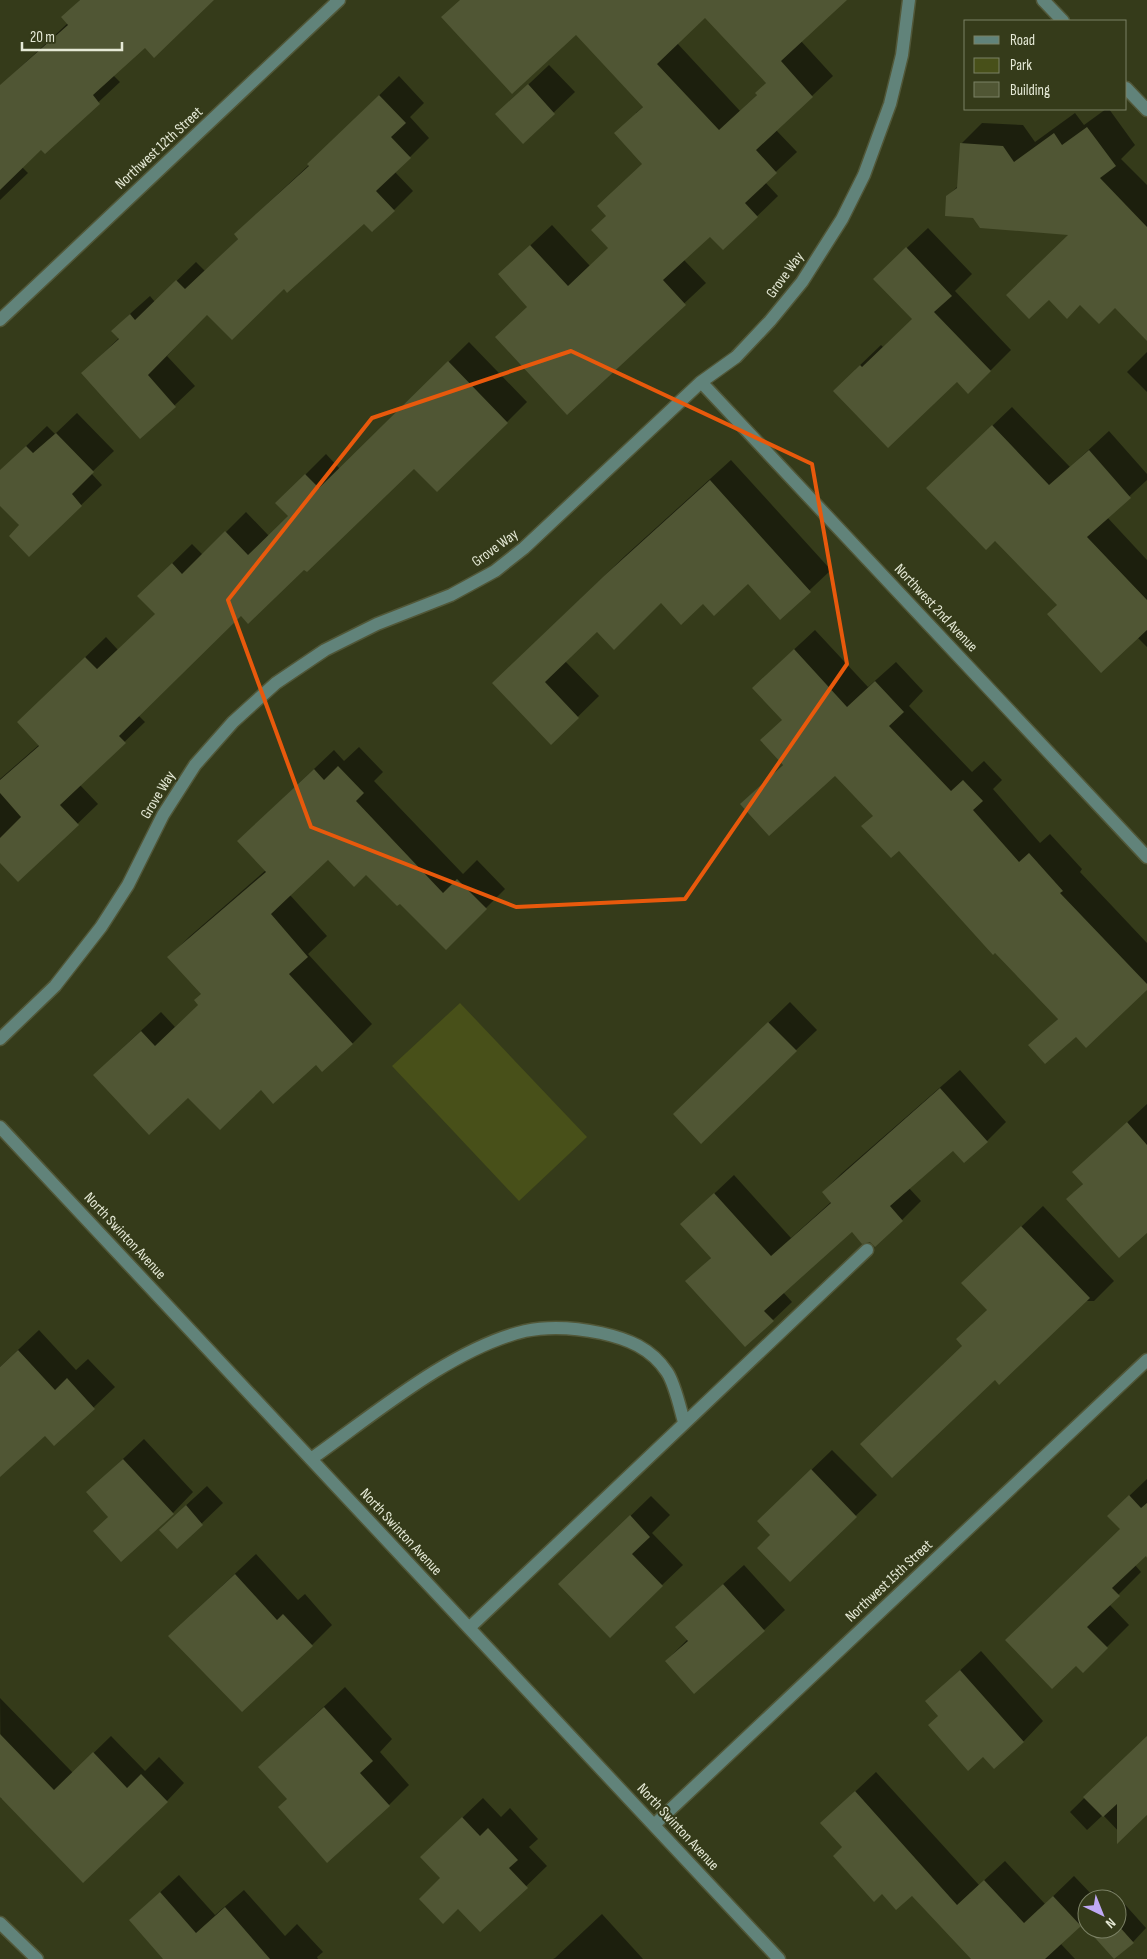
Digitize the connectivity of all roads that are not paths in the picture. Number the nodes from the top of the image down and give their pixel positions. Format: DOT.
graph roads {
  1 [pos="339,0"];
  2 [pos="910,0"];
  3 [pos="1043,0"];
  4 [pos="1062,20"];
  5 [pos="1127,89"];
  6 [pos="1147,110"];
  7 [pos="0,320"];
  8 [pos="702,382"];
  9 [pos="1147,857"];
  10 [pos="0,1040"];
  11 [pos="0,1127"];
  12 [pos="867,1250"];
  13 [pos="1147,1360"];
  14 [pos="684,1422"];
  15 [pos="311,1459"];
  16 [pos="469,1628"];
  17 [pos="654,1826"];
  18 [pos="0,1923"];
  19 [pos="38,1959"];
  20 [pos="779,1959"];
  1 -- 7 [label="street, Northwest 12th Street"];
  2 -- 8 [label="street, Grove Way"];
  3 -- 4 [label="street"];
  5 -- 6 [label="street"];
  8 -- 9 [label="street, Northwest 2nd Avenue"];
  8 -- 10 [label="street, Grove Way"];
  11 -- 15 [label="street, North Swinton Avenue"];
  12 -- 14 [label="street"];
  13 -- 17 [label="street, Northwest 15th Street"];
  14 -- 15 [label="street"];
  14 -- 16 [label="street"];
  15 -- 16 [label="street, North Swinton Avenue"];
  16 -- 17 [label="street, North Swinton Avenue"];
  17 -- 20 [label="street, North Swinton Avenue"];
  18 -- 19 [label="street"];
}
